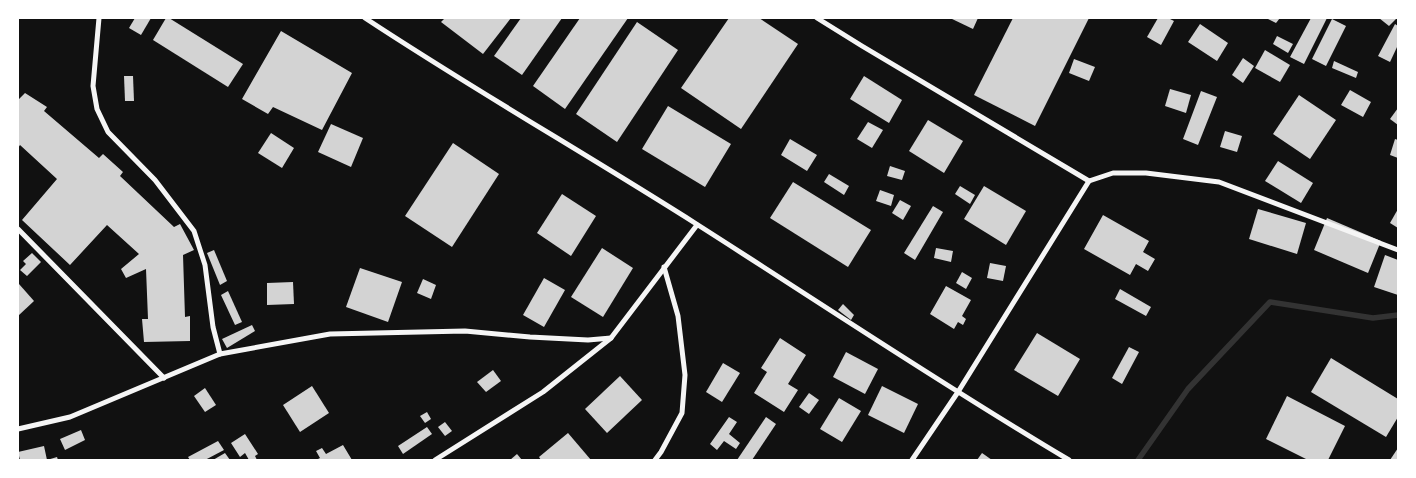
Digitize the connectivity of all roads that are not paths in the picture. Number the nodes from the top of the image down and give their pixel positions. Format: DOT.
graph roads {
  1 [pos="99,18"];
  2 [pos="365,18"];
  3 [pos="817,18"];
  4 [pos="1089,181"];
  5 [pos="697,224"];
  6 [pos="18,229"];
  7 [pos="1398,250"];
  8 [pos="664,267"];
  9 [pos="611,338"];
  10 [pos="220,354"];
  11 [pos="164,378"];
  12 [pos="958,392"];
  13 [pos="18,429"];
  14 [pos="435,460"];
  15 [pos="655,460"];
  16 [pos="912,460"];
  17 [pos="1069,460"];
  1 -- 10 [label="street"];
  2 -- 5 [label="street"];
  3 -- 4 [label="street"];
  4 -- 7 [label="street"];
  4 -- 12 [label="street"];
  5 -- 8 [label="street"];
  5 -- 12 [label="street"];
  6 -- 11 [label="street"];
  8 -- 9 [label="street"];
  8 -- 15 [label="street"];
  9 -- 10 [label="street"];
  9 -- 14 [label="street"];
  10 -- 11 [label="street"];
  11 -- 13 [label="street"];
  12 -- 16 [label="street"];
  12 -- 17 [label="street"];
}
